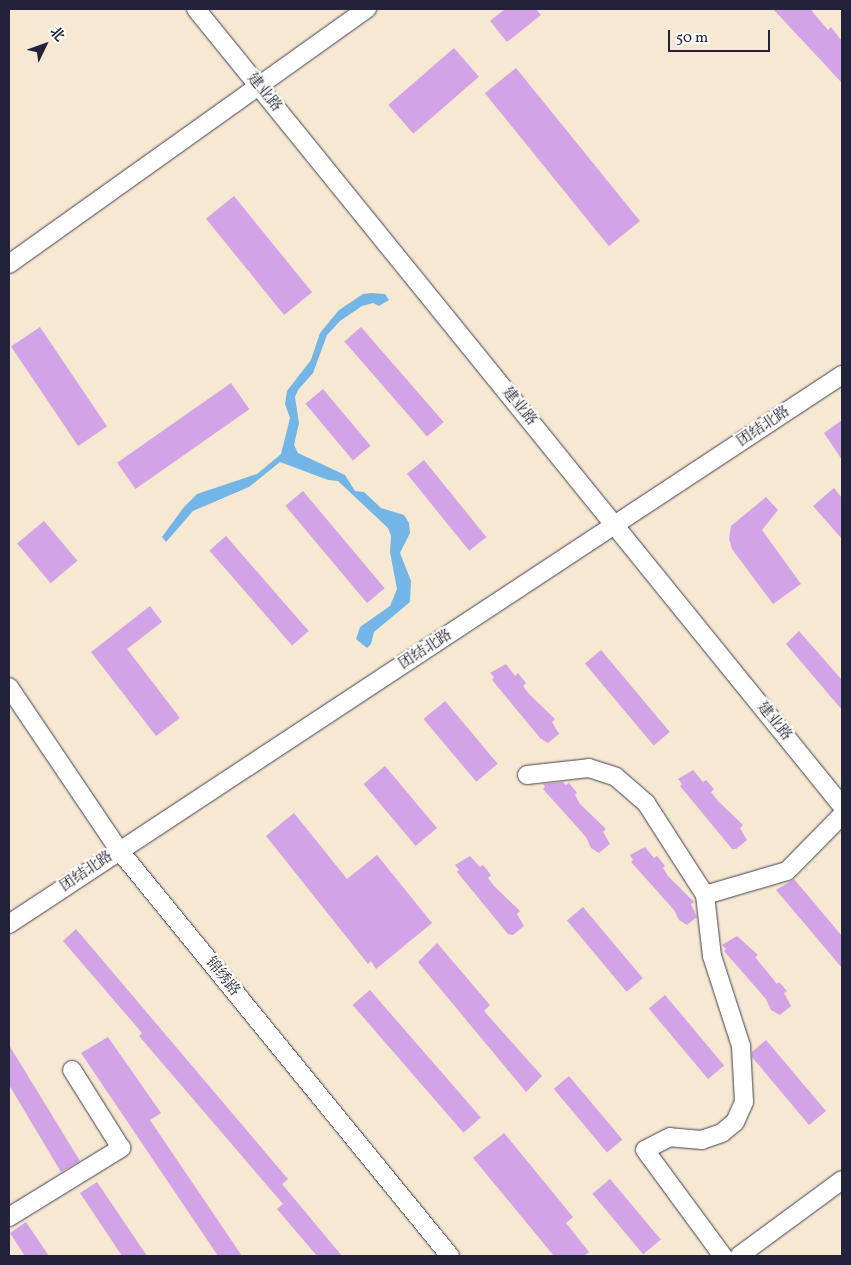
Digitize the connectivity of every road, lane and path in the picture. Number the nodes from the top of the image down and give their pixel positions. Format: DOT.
graph roads {
  1 [pos="196,9"];
  2 [pos="367,9"];
  3 [pos="257,85"];
  4 [pos="9,264"];
  5 [pos="842,375"];
  6 [pos="616,527"];
  7 [pos="9,687"];
  8 [pos="527,775"];
  9 [pos="836,786"];
  10 [pos="842,806"];
  11 [pos="842,815"];
  12 [pos="120,850"];
  13 [pos="705,896"];
  14 [pos="9,924"];
  15 [pos="72,1070"];
  16 [pos="842,1180"];
  17 [pos="9,1217"];
  18 [pos="450,1256"];
  19 [pos="723,1256"];
  20 [pos="739,1256"];
  1 -- 3 [label="street, 建业路"];
  2 -- 3 [label="street"];
  3 -- 4 [label="street"];
  3 -- 6 [label="street, 建业路"];
  5 -- 6 [label="street, 团结北路"];
  6 -- 9 [label="street, 建业路"];
  6 -- 12 [label="street, 团结北路"];
  7 -- 12 [label="street, 锦绣路"];
  8 -- 13 [label="street"];
  9 -- 10 [label="street, 建业路"];
  11 -- 13 [label="street"];
  12 -- 14 [label="street, 团结北路"];
  12 -- 18 [label="street, 锦绣路"];
  13 -- 19 [label="street"];
  15 -- 17 [label="street"];
  16 -- 20 [label="street"];
}
